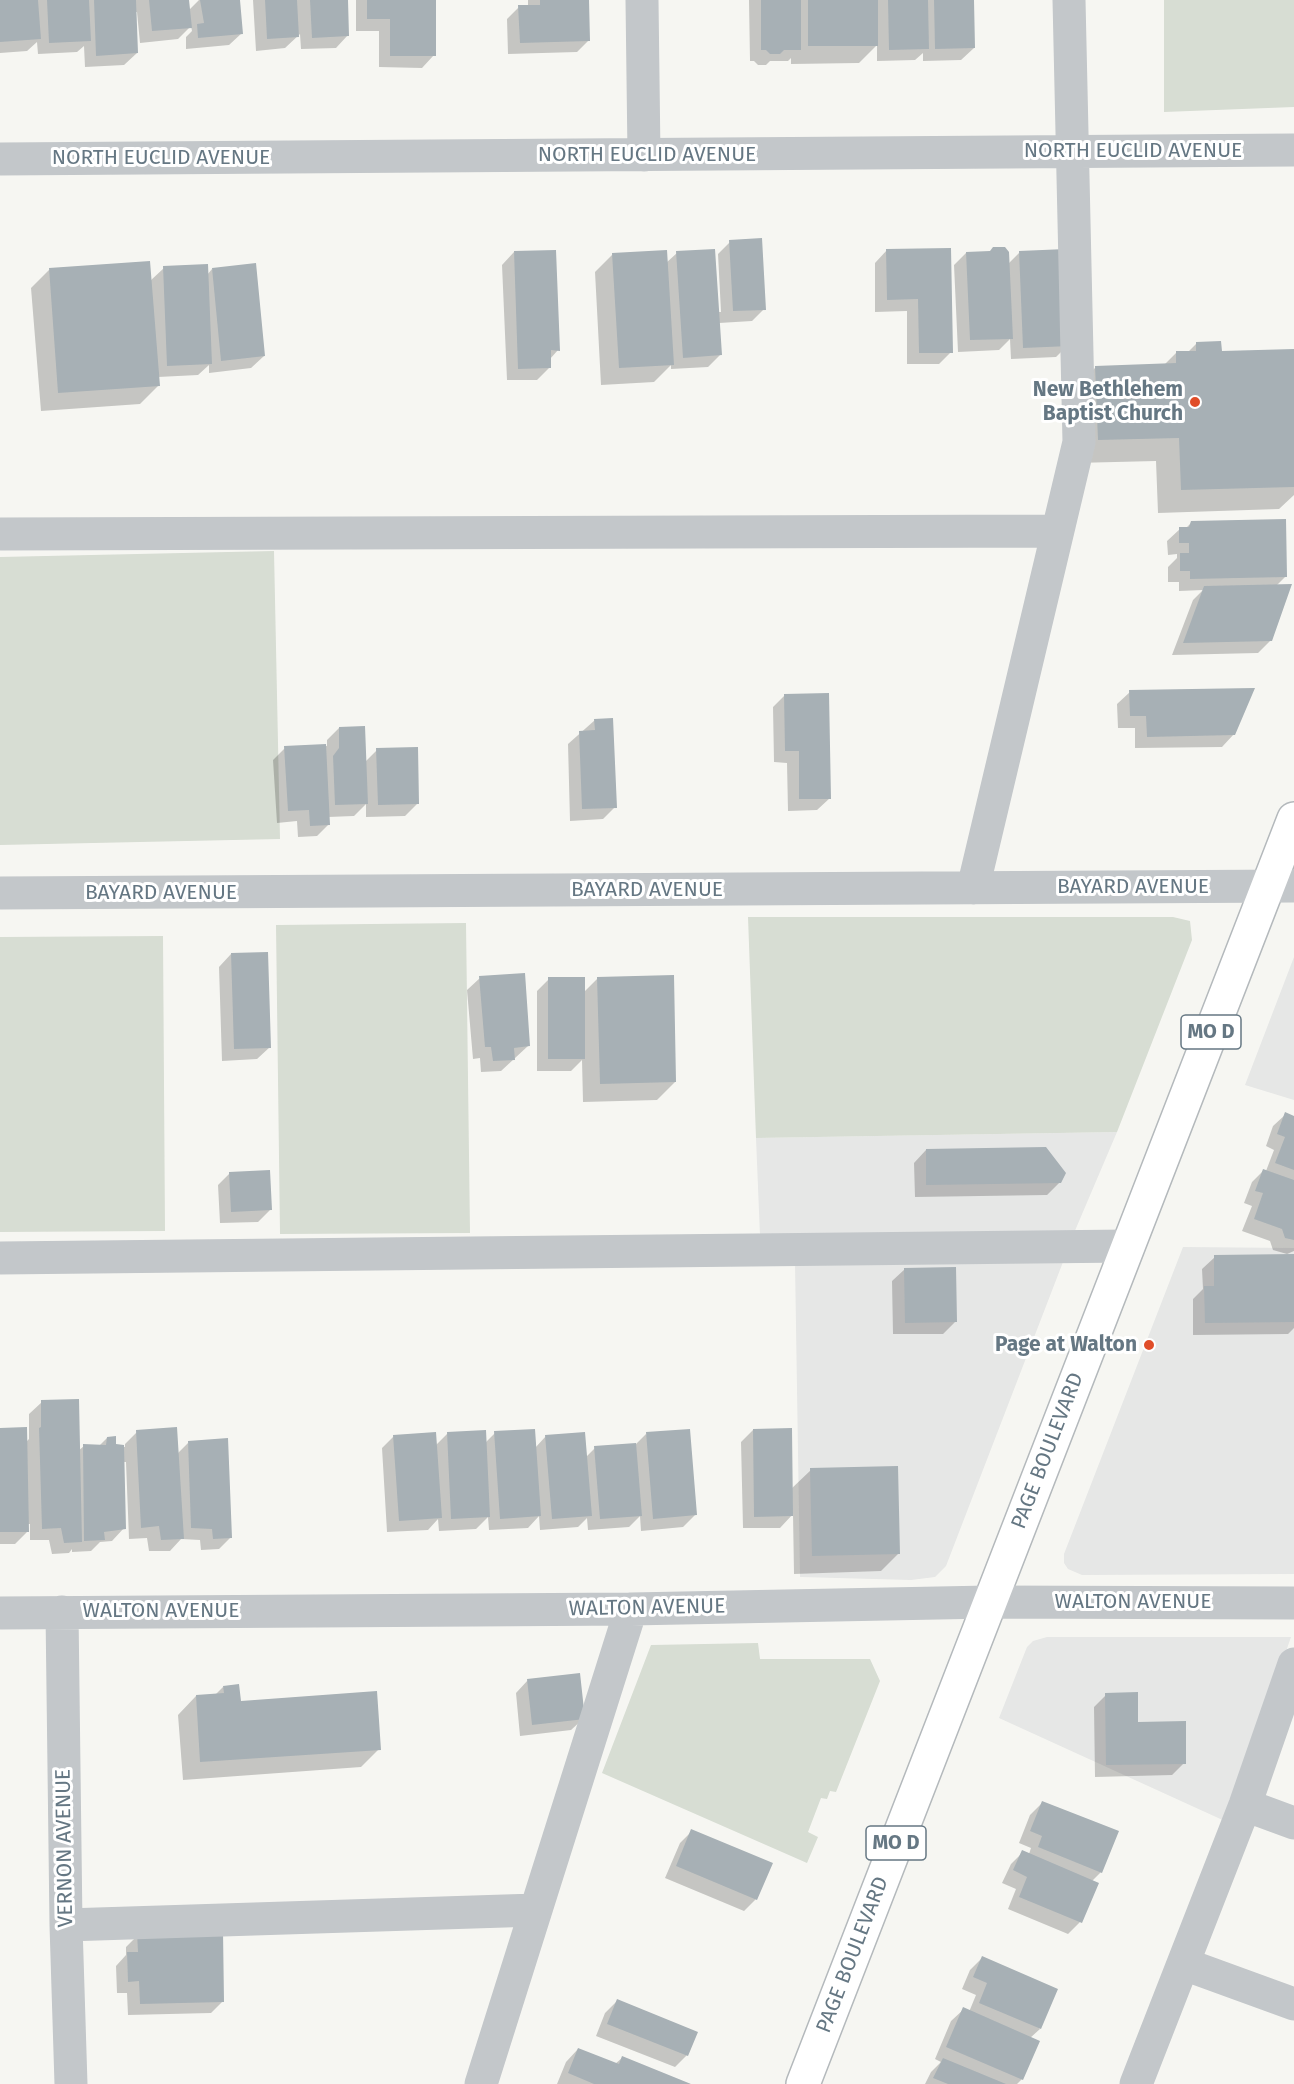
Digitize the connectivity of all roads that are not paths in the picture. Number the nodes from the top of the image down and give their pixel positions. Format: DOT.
graph roads {
  1 [pos="642,0"];
  2 [pos="1069,0"];
  3 [pos="1294,150"];
  4 [pos="1072,151"];
  5 [pos="644,155"];
  6 [pos="0,159"];
  7 [pos="1057,531"];
  8 [pos="0,534"];
  9 [pos="1294,819"];
  10 [pos="1281,886"];
  11 [pos="973,888"];
  12 [pos="0,894"];
  13 [pos="1128,1245"];
  14 [pos="0,1258"];
  15 [pos="989,1602"];
  16 [pos="1294,1603"];
  17 [pos="631,1609"];
  18 [pos="62,1612"];
  19 [pos="0,1613"];
  20 [pos="1294,1664"];
  21 [pos="1245,1805"];
  22 [pos="1294,1823"];
  23 [pos="536,1910"];
  24 [pos="66,1925"];
  25 [pos="1184,1964"];
  26 [pos="1294,2004"];
  27 [pos="71,2084"];
  28 [pos="481,2084"];
  29 [pos="803,2084"];
  30 [pos="1136,2084"];
  1 -- 5 [label="street"];
  2 -- 4 [label="street"];
  3 -- 4 [label="street, NORTH EUCLID AVENUE"];
  4 -- 5 [label="street, NORTH EUCLID AVENUE"];
  4 -- 7 [label="street"];
  5 -- 6 [label="street, NORTH EUCLID AVENUE"];
  7 -- 8 [label="street"];
  7 -- 11 [label="street"];
  9 -- 10 [label="main road, PAGE BOULEVARD / MO D"];
  10 -- 11 [label="street, BAYARD AVENUE"];
  10 -- 13 [label="main road, PAGE BOULEVARD / MO D"];
  11 -- 12 [label="street, BAYARD AVENUE"];
  13 -- 14 [label="street"];
  13 -- 15 [label="main road, PAGE BOULEVARD / MO D"];
  15 -- 16 [label="street, WALTON AVENUE"];
  15 -- 17 [label="street, WALTON AVENUE"];
  15 -- 29 [label="main road, PAGE BOULEVARD / MO D"];
  17 -- 18 [label="street, WALTON AVENUE"];
  17 -- 23 [label="street"];
  18 -- 19 [label="street, WALTON AVENUE"];
  18 -- 24 [label="street, VERNON AVENUE"];
  20 -- 21 [label="street"];
  21 -- 22 [label="street"];
  21 -- 25 [label="street"];
  23 -- 24 [label="street"];
  23 -- 28 [label="street"];
  24 -- 27 [label="street, VERNON AVENUE"];
  25 -- 26 [label="street"];
  25 -- 30 [label="street"];
}
